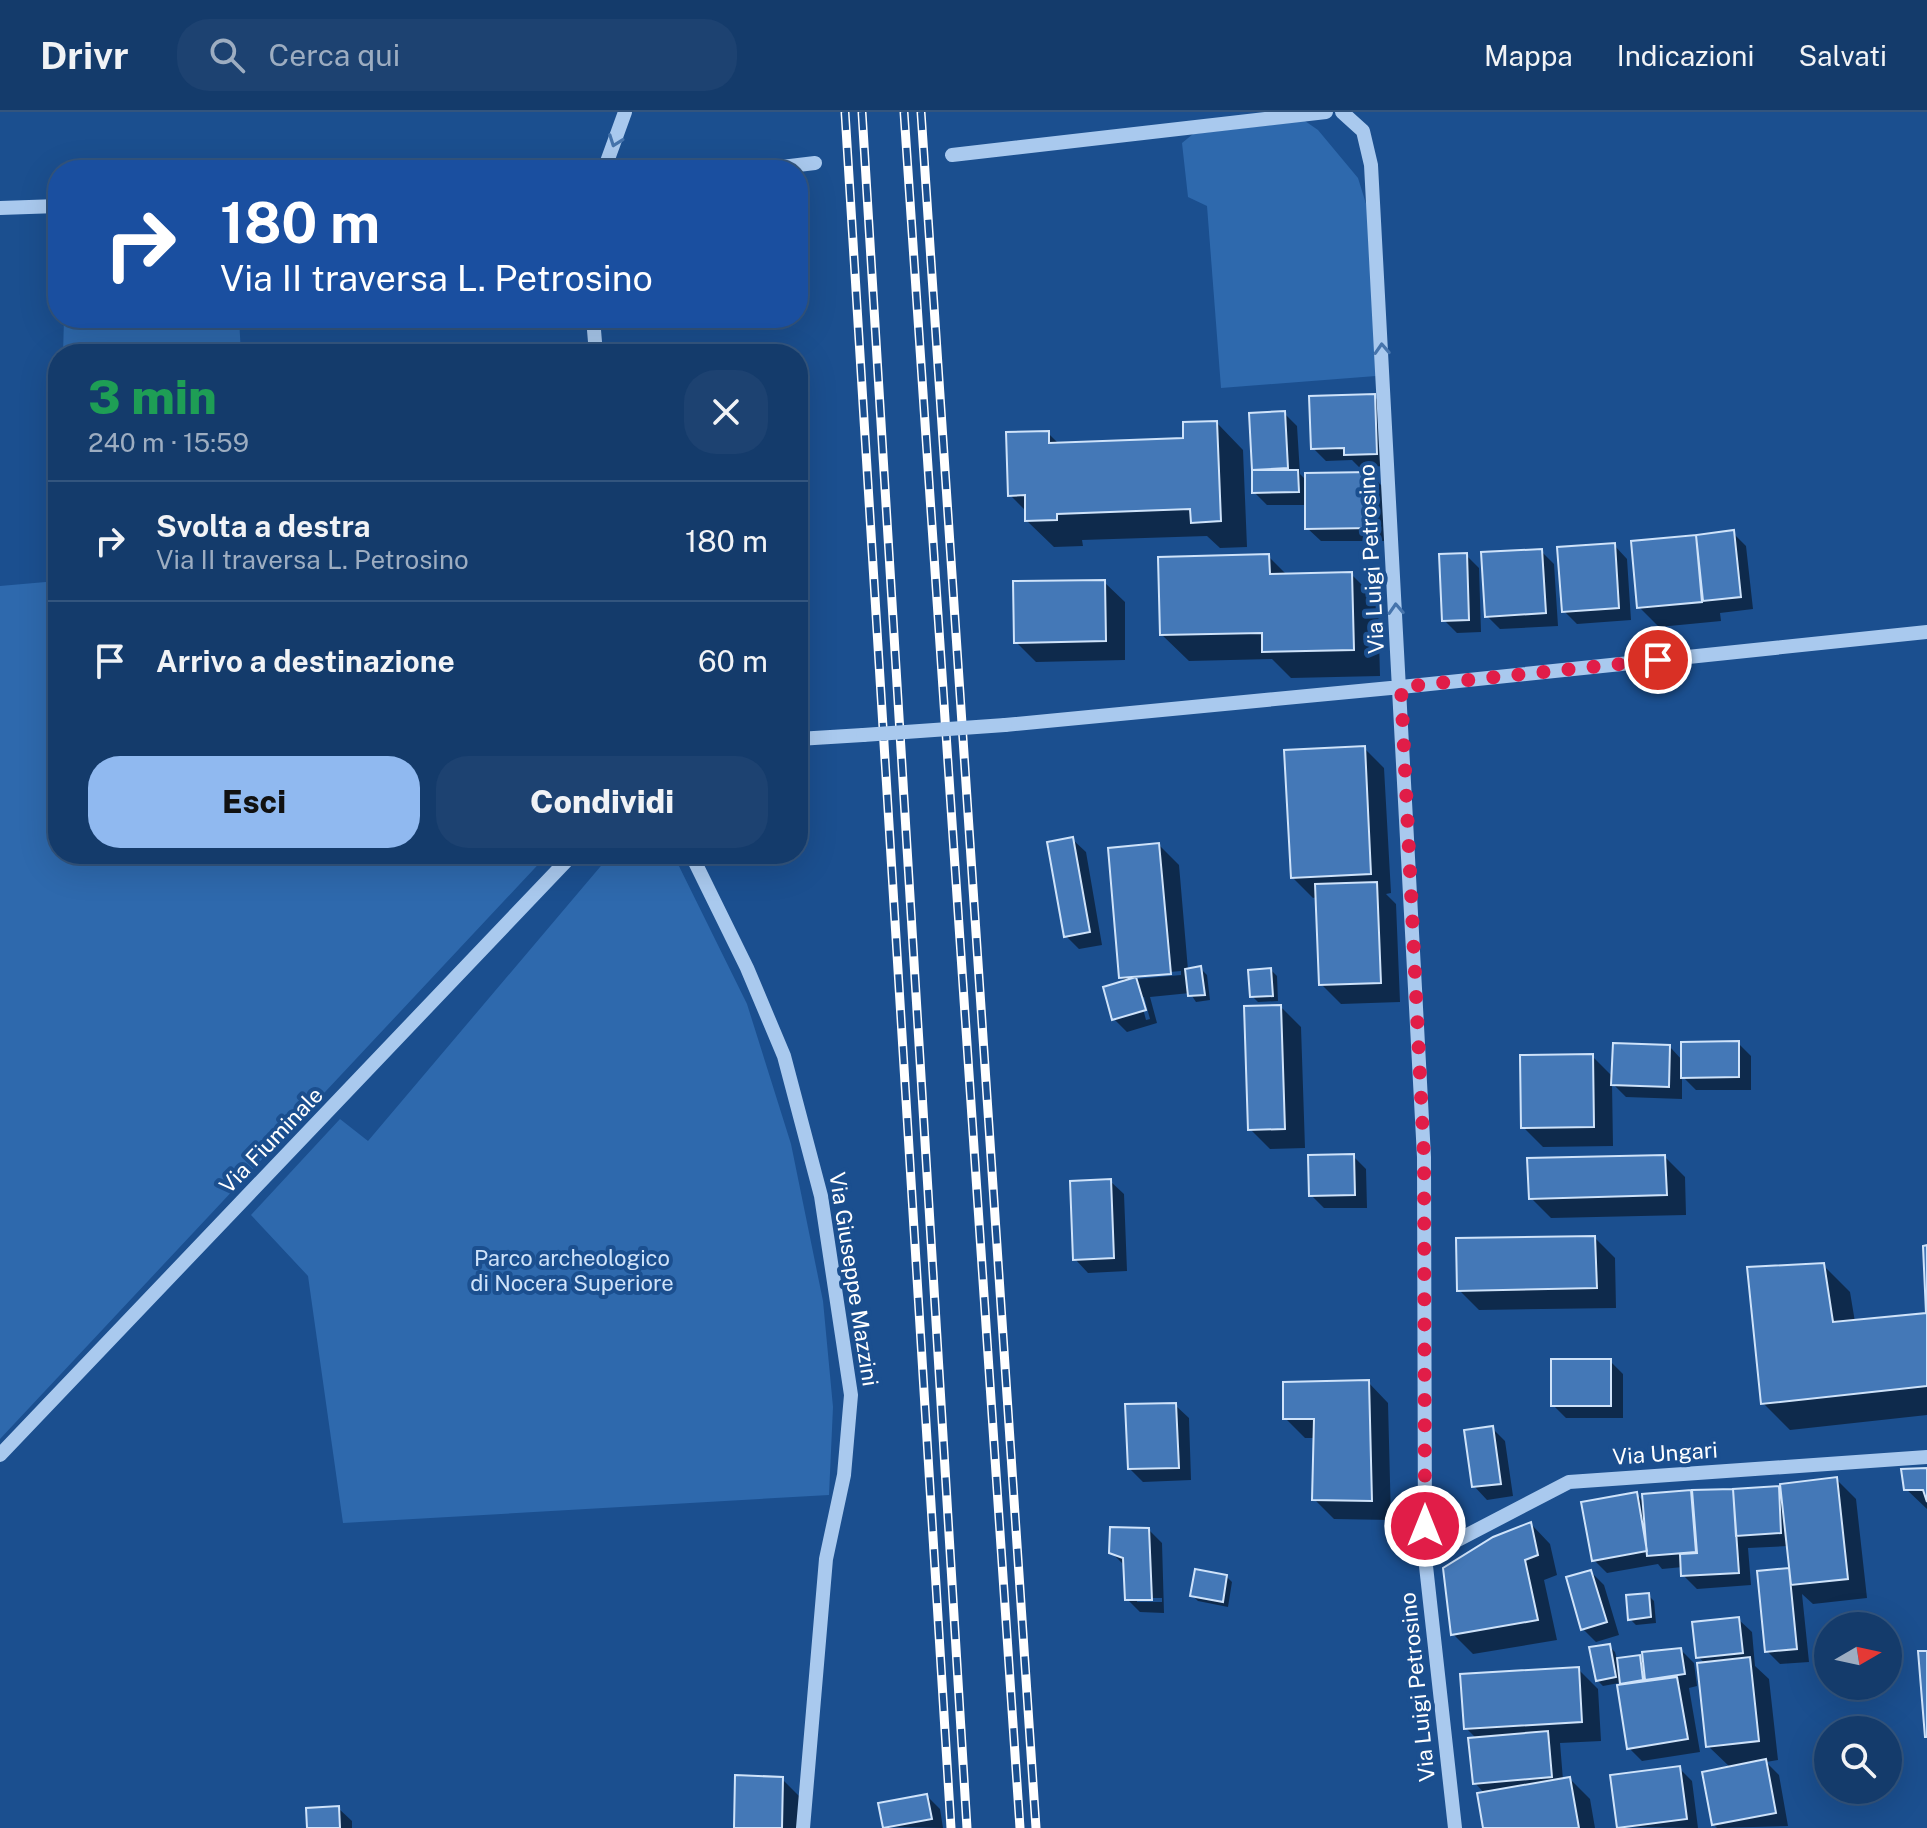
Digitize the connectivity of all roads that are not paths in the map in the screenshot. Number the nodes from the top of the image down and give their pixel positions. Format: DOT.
graph roads {
  1 [pos="625,112"];
  2 [pos="1326,112"];
  3 [pos="1342,112"];
  4 [pos="952,155"];
  5 [pos="608,160"];
  6 [pos="815,163"];
  7 [pos="808,164"];
  8 [pos="48,206"];
  9 [pos="0,208"];
  10 [pos="1927,632"];
  11 [pos="1401,687"];
  12 [pos="808,738"];
  13 [pos="563,864"];
  14 [pos="696,864"];
  15 [pos="0,1455"];
  16 [pos="1927,1457"];
  17 [pos="1425,1557"];
  18 [pos="803,1828"];
  19 [pos="1455,1828"];
  1 -- 5 [label="street, one-way"];
  2 -- 4 [label="street"];
  11 -- 3 [label="street, Via Luigi Petrosino, one-way"];
  6 -- 7 [label="street"];
  8 -- 9 [label="street"];
  10 -- 11 [label="street"];
  11 -- 12 [label="street, bridge"];
  11 -- 17 [label="street, Via Luigi Petrosino"];
  13 -- 15 [label="street, Via Fiuminale"];
  14 -- 18 [label="street, Via Giuseppe Mazzini"];
  16 -- 17 [label="street, Via Ungari"];
  17 -- 19 [label="street, Via Luigi Petrosino"];
}
